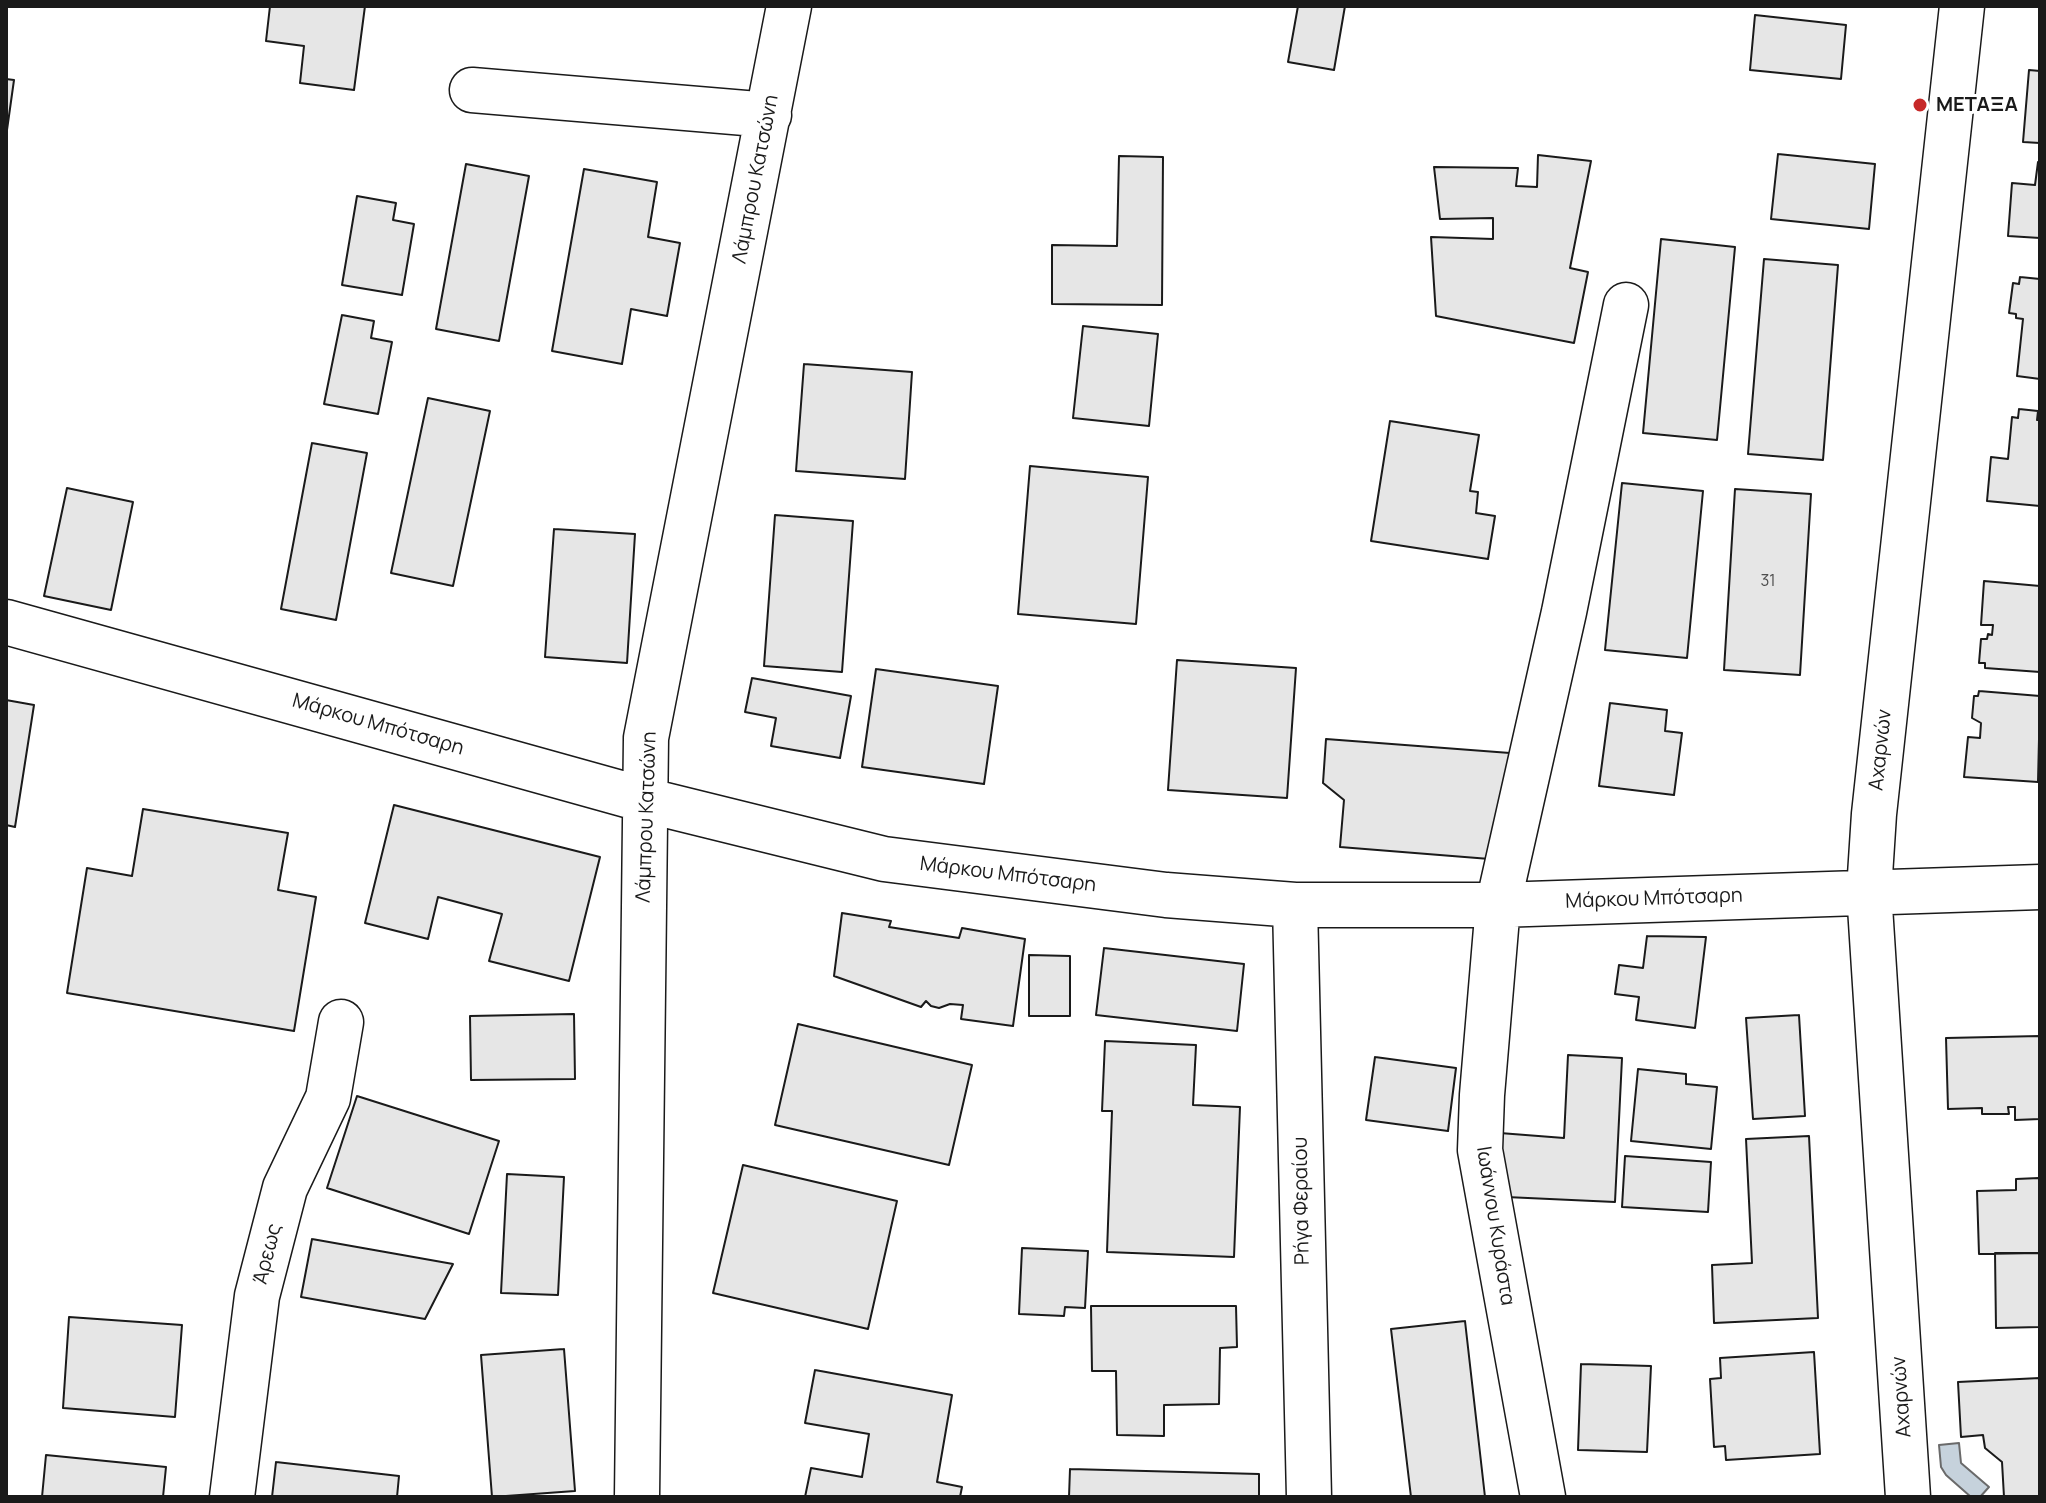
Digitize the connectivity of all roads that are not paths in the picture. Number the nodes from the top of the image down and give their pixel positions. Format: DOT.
graph roads {
  1 [pos="789,6"];
  2 [pos="1962,6"];
  3 [pos="472,90"];
  4 [pos="769,115"];
  5 [pos="1626,305"];
  6 [pos="6,622"];
  7 [pos="645,800"];
  8 [pos="2040,887"];
  9 [pos="1869,891"];
  10 [pos="1295,905"];
  11 [pos="1498,905"];
  12 [pos="341,1022"];
  13 [pos="232,1497"];
  14 [pos="637,1497"];
  15 [pos="1309,1497"];
  16 [pos="1543,1497"];
  17 [pos="1908,1497"];
  1 -- 4 [label="street, Λάμπρου Κατσώνη"];
  2 -- 9 [label="street, Αχαρνών"];
  3 -- 4 [label="street"];
  4 -- 7 [label="street, Λάμπρου Κατσώνη"];
  5 -- 11 [label="street, Ιωάννου Κυράστα"];
  6 -- 7 [label="street, Μάρκου Μπότσαρη"];
  7 -- 10 [label="street, Μάρκου Μπότσαρη"];
  7 -- 14 [label="street, Λάμπρου Κατσώνη"];
  8 -- 9 [label="street, Μάρκου Μπότσαρη"];
  9 -- 11 [label="street, Μάρκου Μπότσαρη"];
  9 -- 17 [label="street, Αχαρνών"];
  10 -- 11 [label="street, Μάρκου Μπότσαρη"];
  10 -- 15 [label="street, Ρήγα Φεραίου"];
  11 -- 16 [label="street, Ιωάννου Κυράστα"];
  12 -- 13 [label="street, Άρεως"];
}
